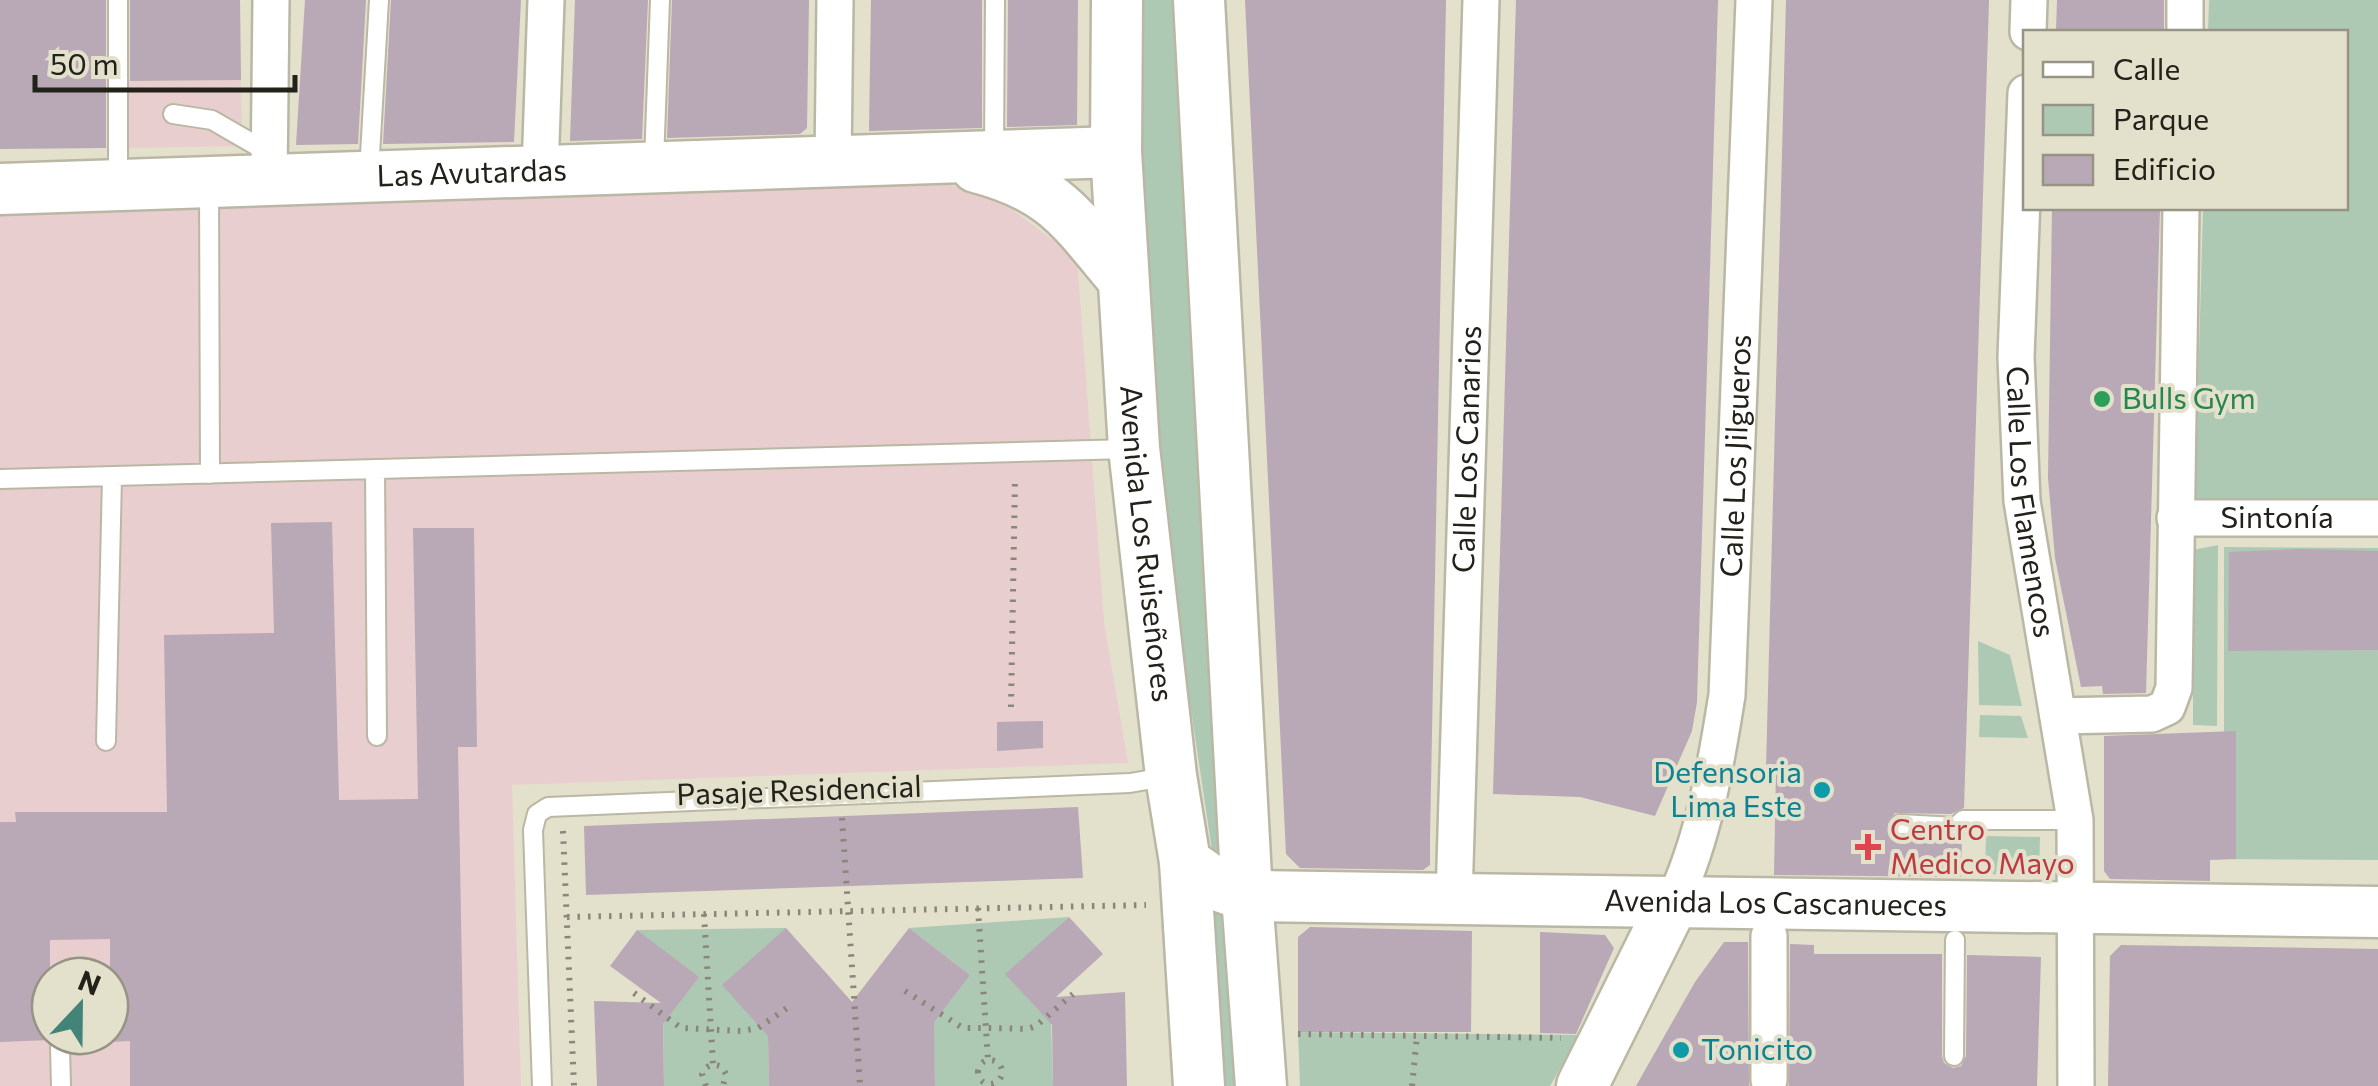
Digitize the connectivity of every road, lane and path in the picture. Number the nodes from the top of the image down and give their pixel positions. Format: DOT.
graph roads {
  1 [pos="118,0"];
  2 [pos="270,0"];
  3 [pos="378,0"];
  4 [pos="546,0"];
  5 [pos="660,0"];
  6 [pos="836,0"];
  7 [pos="995,0"];
  8 [pos="1117,0"];
  9 [pos="1199,0"];
  10 [pos="1481,0"];
  11 [pos="1754,0"];
  12 [pos="2029,0"];
  13 [pos="2185,0"];
  14 [pos="2028,30"];
  15 [pos="2184,30"];
  16 [pos="173,114"];
  17 [pos="1116,152"];
  18 [pos="994,157"];
  19 [pos="942,158"];
  20 [pos="833,162"];
  21 [pos="269,167"];
  22 [pos="654,168"];
  23 [pos="540,171"];
  24 [pos="2023,172"];
  25 [pos="369,177"];
  26 [pos="208,182"];
  27 [pos="118,185"];
  28 [pos="0,189"];
  29 [pos="2181,210"];
  30 [pos="1122,278"];
  31 [pos="1134,448"];
  32 [pos="374,470"];
  33 [pos="210,474"];
  34 [pos="112,476"];
  35 [pos="1015,479"];
  36 [pos="1029,479"];
  37 [pos="0,480"];
  38 [pos="995,480"];
  39 [pos="2175,518"];
  40 [pos="2378,518"];
  41 [pos="1011,707"];
  42 [pos="2058,716"];
  43 [pos="376,736"];
  44 [pos="106,741"];
  45 [pos="1171,776"];
  46 [pos="842,811"];
  47 [pos="2075,820"];
  48 [pos="563,823"];
  49 [pos="1900,824"];
  50 [pos="1186,883"];
  51 [pos="1247,896"];
  52 [pos="1454,900"];
  53 [pos="1673,902"];
  54 [pos="978,908"];
  55 [pos="2078,909"];
  56 [pos="848,911"];
  57 [pos="2378,912"];
  58 [pos="704,914"];
  59 [pos="567,918"];
  60 [pos="1769,936"];
  61 [pos="1955,940"];
  62 [pos="905,990"];
  63 [pos="634,993"];
  64 [pos="1073,994"];
  65 [pos="790,1006"];
  66 [pos="986,1028"];
  67 [pos="712,1030"];
  68 [pos="1295,1034"];
  69 [pos="1417,1036"];
  70 [pos="1564,1038"];
  71 [pos="60,1056"];
  72 [pos="1954,1056"];
  73 [pos="988,1060"];
  74 [pos="713,1064"];
  75 [pos="1769,1080"];
  76 [pos="990,1085"];
  77 [pos="61,1086"];
  78 [pos="542,1086"];
  79 [pos="574,1086"];
  80 [pos="706,1086"];
  81 [pos="722,1086"];
  82 [pos="860,1086"];
  83 [pos="1200,1086"];
  84 [pos="1261,1086"];
  85 [pos="1412,1086"];
  86 [pos="1582,1086"];
  87 [pos="2076,1086"];
  1 -- 27 [label="lane"];
  2 -- 21 [label="street"];
  3 -- 25 [label="lane"];
  4 -- 23 [label="street"];
  5 -- 22 [label="lane"];
  6 -- 20 [label="street"];
  7 -- 18 [label="lane"];
  8 -- 17 [label="street, Avenida Los Ruiseñores"];
  9 -- 51 [label="street"];
  10 -- 52 [label="street, Calle Los Canarios"];
  11 -- 53 [label="street, Calle Los Jilgueros"];
  12 -- 14 [label="street"];
  13 -- 15 [label="street"];
  16 -- 21 [label="lane"];
  17 -- 18 [label="street, Las Avutardas"];
  17 -- 30 [label="street, Avenida Los Ruiseñores"];
  18 -- 19 [label="street, Las Avutardas"];
  19 -- 20 [label="street, Las Avutardas"];
  19 -- 30 [label="street, Las Avutardas"];
  20 -- 22 [label="street, Las Avutardas"];
  21 -- 25 [label="street, Las Avutardas"];
  21 -- 26 [label="street, Las Avutardas"];
  22 -- 23 [label="street, Las Avutardas"];
  23 -- 25 [label="street, Las Avutardas"];
  24 -- 42 [label="street, Calle Los Flamencos"];
  26 -- 27 [label="street, Las Avutardas"];
  26 -- 33 [label="lane"];
  27 -- 28 [label="street, Las Avutardas"];
  29 -- 39 [label="street"];
  30 -- 31 [label="street, Avenida Los Ruiseñores"];
  31 -- 32 [label="lane"];
  31 -- 45 [label="street, Avenida Los Ruiseñores"];
  32 -- 33 [label="lane"];
  32 -- 43 [label="lane"];
  33 -- 34 [label="lane"];
  34 -- 37 [label="lane"];
  34 -- 44 [label="lane"];
  35 -- 36 [label="path"];
  35 -- 38 [label="path"];
  35 -- 41 [label="path"];
  39 -- 40 [label="street, Sintonía"];
  39 -- 42 [label="street"];
  42 -- 47 [label="street, Calle Los Flamencos"];
  45 -- 50 [label="street, Avenida Los Ruiseñores"];
  45 -- 78 [label="lane"];
  46 -- 56 [label="path"];
  47 -- 49 [label="lane"];
  47 -- 55 [label="street, Calle Los Flamencos"];
  48 -- 59 [label="path"];
  50 -- 51 [label="street, Avenida Los Cascanueces"];
  50 -- 54 [label="path"];
  50 -- 83 [label="street, Avenida Los Ruiseñores"];
  51 -- 52 [label="street, Avenida Los Cascanueces"];
  51 -- 84 [label="street"];
  52 -- 53 [label="street, Avenida Los Cascanueces"];
  53 -- 55 [label="street, Avenida Los Cascanueces"];
  53 -- 86 [label="street"];
  54 -- 56 [label="path"];
  54 -- 66 [label="path"];
  55 -- 57 [label="street, Avenida Los Cascanueces"];
  55 -- 87 [label="street, Calle Los Flamencos"];
  56 -- 58 [label="path"];
  56 -- 82 [label="path"];
  58 -- 59 [label="path"];
  58 -- 67 [label="path"];
  59 -- 79 [label="path"];
  60 -- 75 [label="street"];
  61 -- 72 [label="lane"];
  62 -- 66 [label="path"];
  63 -- 67 [label="path"];
  64 -- 66 [label="path"];
  65 -- 67 [label="path"];
  66 -- 73 [label="path"];
  67 -- 74 [label="path"];
  68 -- 69 [label="path"];
  69 -- 70 [label="path"];
  69 -- 85 [label="path"];
  71 -- 77 [label="lane"];
  73 -- 76 [label="path"];
  73 -- 76 [label="path"];
  74 -- 80 [label="path"];
  74 -- 81 [label="path"];
}
